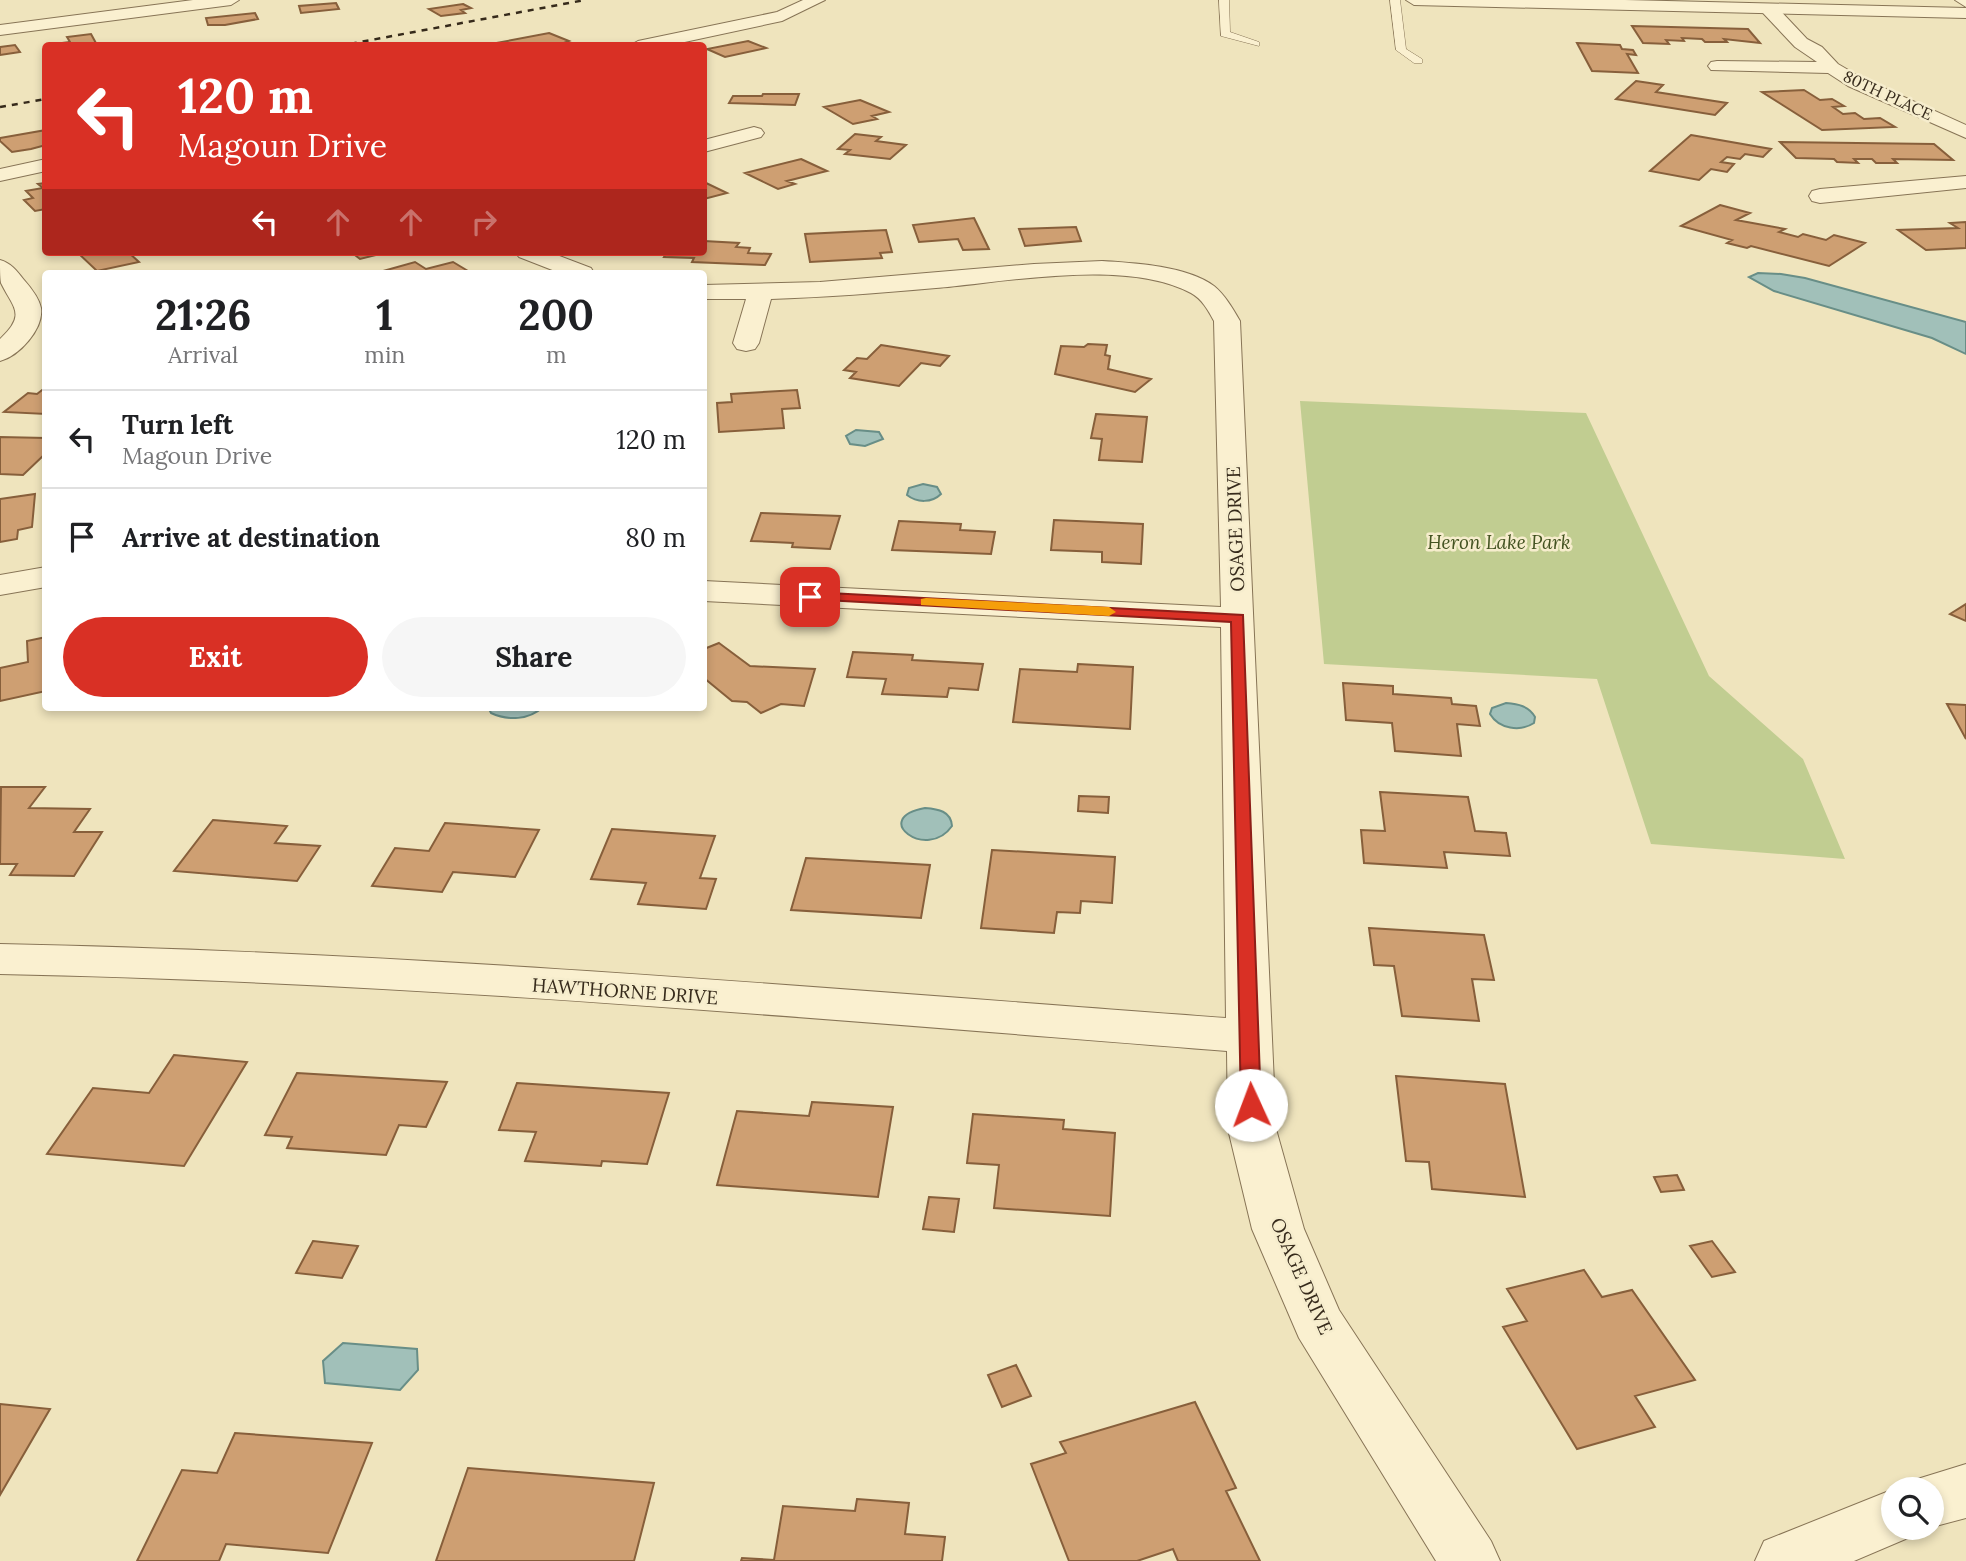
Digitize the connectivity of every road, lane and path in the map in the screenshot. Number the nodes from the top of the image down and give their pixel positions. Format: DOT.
graph roads {
  1 [pos="231,0"];
  2 [pos="817,0"];
  3 [pos="1224,0"];
  4 [pos="1395,0"];
  5 [pos="1414,0"];
  6 [pos="1506,1"];
  7 [pos="1769,9"];
  8 [pos="1788,9"];
  9 [pos="1966,13"];
  10 [pos="0,30"];
  11 [pos="657,42"];
  12 [pos="1255,44"];
  13 [pos="1816,51"];
  14 [pos="1419,61"];
  15 [pos="1717,66"];
  16 [pos="1832,68"];
  17 [pos="1966,132"];
  18 [pos="754,134"];
  19 [pos="707,145"];
  20 [pos="42,166"];
  21 [pos="0,175"];
  22 [pos="1966,182"];
  23 [pos="1820,196"];
  24 [pos="537,256"];
  25 [pos="0,267"];
  26 [pos="574,270"];
  27 [pos="707,292"];
  28 [pos="760,293"];
  29 [pos="746,343"];
  30 [pos="0,353"];
  31 [pos="42,578"];
  32 [pos="0,584"];
  33 [pos="707,591"];
  34 [pos="1238,618"];
  35 [pos="0,959"];
  36 [pos="1248,1036"];
  37 [pos="1966,1491"];
  38 [pos="1944,1497"];
  39 [pos="1881,1521"];
  40 [pos="1470,1561"];
  41 [pos="1785,1561"];
  1 -- 10 [label="street"];
  2 -- 11 [label="street"];
  3 -- 12 [label="lane"];
  4 -- 14 [label="lane"];
  5 -- 6 [label="street"];
  6 -- 7 [label="street"];
  7 -- 8 [label="street"];
  7 -- 13 [label="street, 80TH PLACE"];
  8 -- 9 [label="street"];
  8 -- 13 [label="street, 80TH PLACE"];
  13 -- 16 [label="street, 80TH PLACE"];
  15 -- 16 [label="street"];
  16 -- 17 [label="street, 80TH PLACE"];
  18 -- 19 [label="street"];
  20 -- 21 [label="street"];
  22 -- 23 [label="street"];
  24 -- 26 [label="street"];
  25 -- 30 [label="street"];
  27 -- 28 [label="street, OSAGE DRIVE"];
  28 -- 29 [label="street"];
  28 -- 34 [label="street, OSAGE DRIVE"];
  31 -- 32 [label="street"];
  33 -- 34 [label="street"];
  34 -- 36 [label="street, OSAGE DRIVE"];
  35 -- 36 [label="street, HAWTHORNE DRIVE"];
  36 -- 40 [label="street, OSAGE DRIVE"];
  37 -- 38 [label="street"];
  39 -- 41 [label="street"];
}
